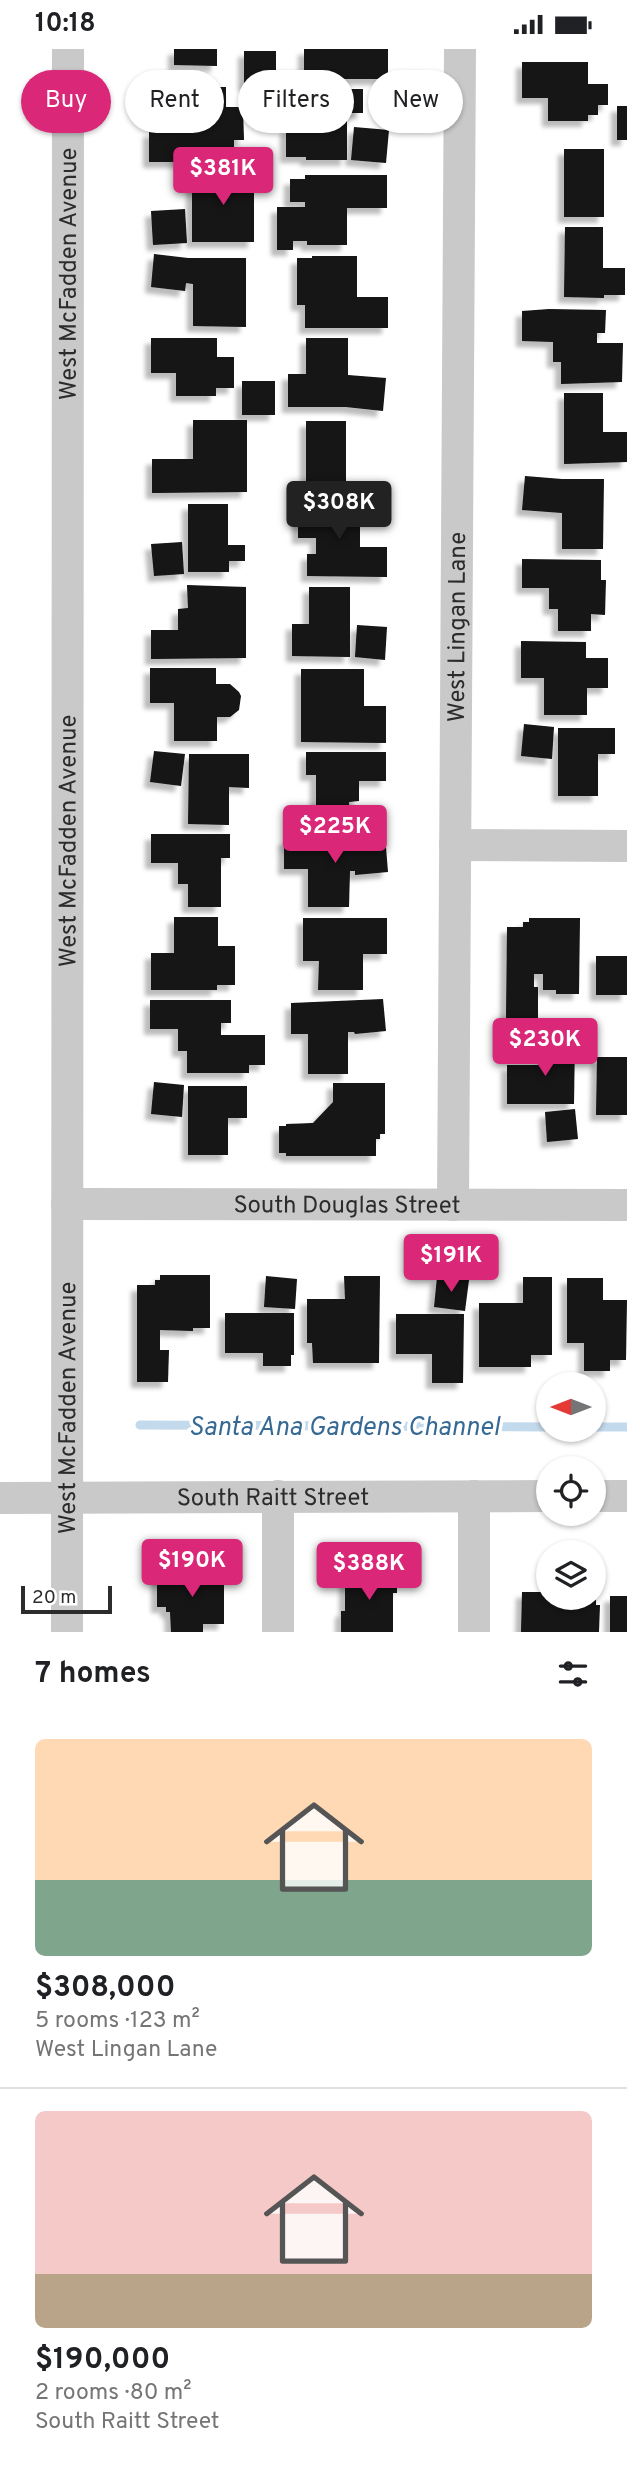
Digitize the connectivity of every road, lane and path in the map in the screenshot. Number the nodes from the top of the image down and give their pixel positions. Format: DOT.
graph roads {
  1 [pos="68,49"];
  2 [pos="460,49"];
  3 [pos="455,845"];
  4 [pos="627,846"];
  5 [pos="67,1204"];
  6 [pos="453,1205"];
  7 [pos="627,1205"];
  8 [pos="278,1496"];
  9 [pos="474,1496"];
  10 [pos="536,1496"];
  11 [pos="606,1496"];
  12 [pos="627,1496"];
  13 [pos="0,1498"];
  14 [pos="66,1499"];
  15 [pos="66,1632"];
  16 [pos="278,1632"];
  17 [pos="474,1632"];
  1 -- 5 [label="street, West McFadden Avenue"];
  2 -- 3 [label="street, West Lingan Lane"];
  3 -- 4 [label="street"];
  3 -- 6 [label="street, West Lingan Lane"];
  5 -- 6 [label="street, South Douglas Street"];
  5 -- 14 [label="street, West McFadden Avenue"];
  6 -- 7 [label="street, South Douglas Street"];
  8 -- 9 [label="street, South Raitt Street"];
  8 -- 14 [label="street, South Raitt Street"];
  8 -- 16 [label="street"];
  9 -- 10 [label="street, South Raitt Street"];
  9 -- 17 [label="street"];
  11 -- 12 [label="street"];
  13 -- 14 [label="street, South Raitt Street"];
  14 -- 15 [label="street, West McFadden Avenue"];
}
